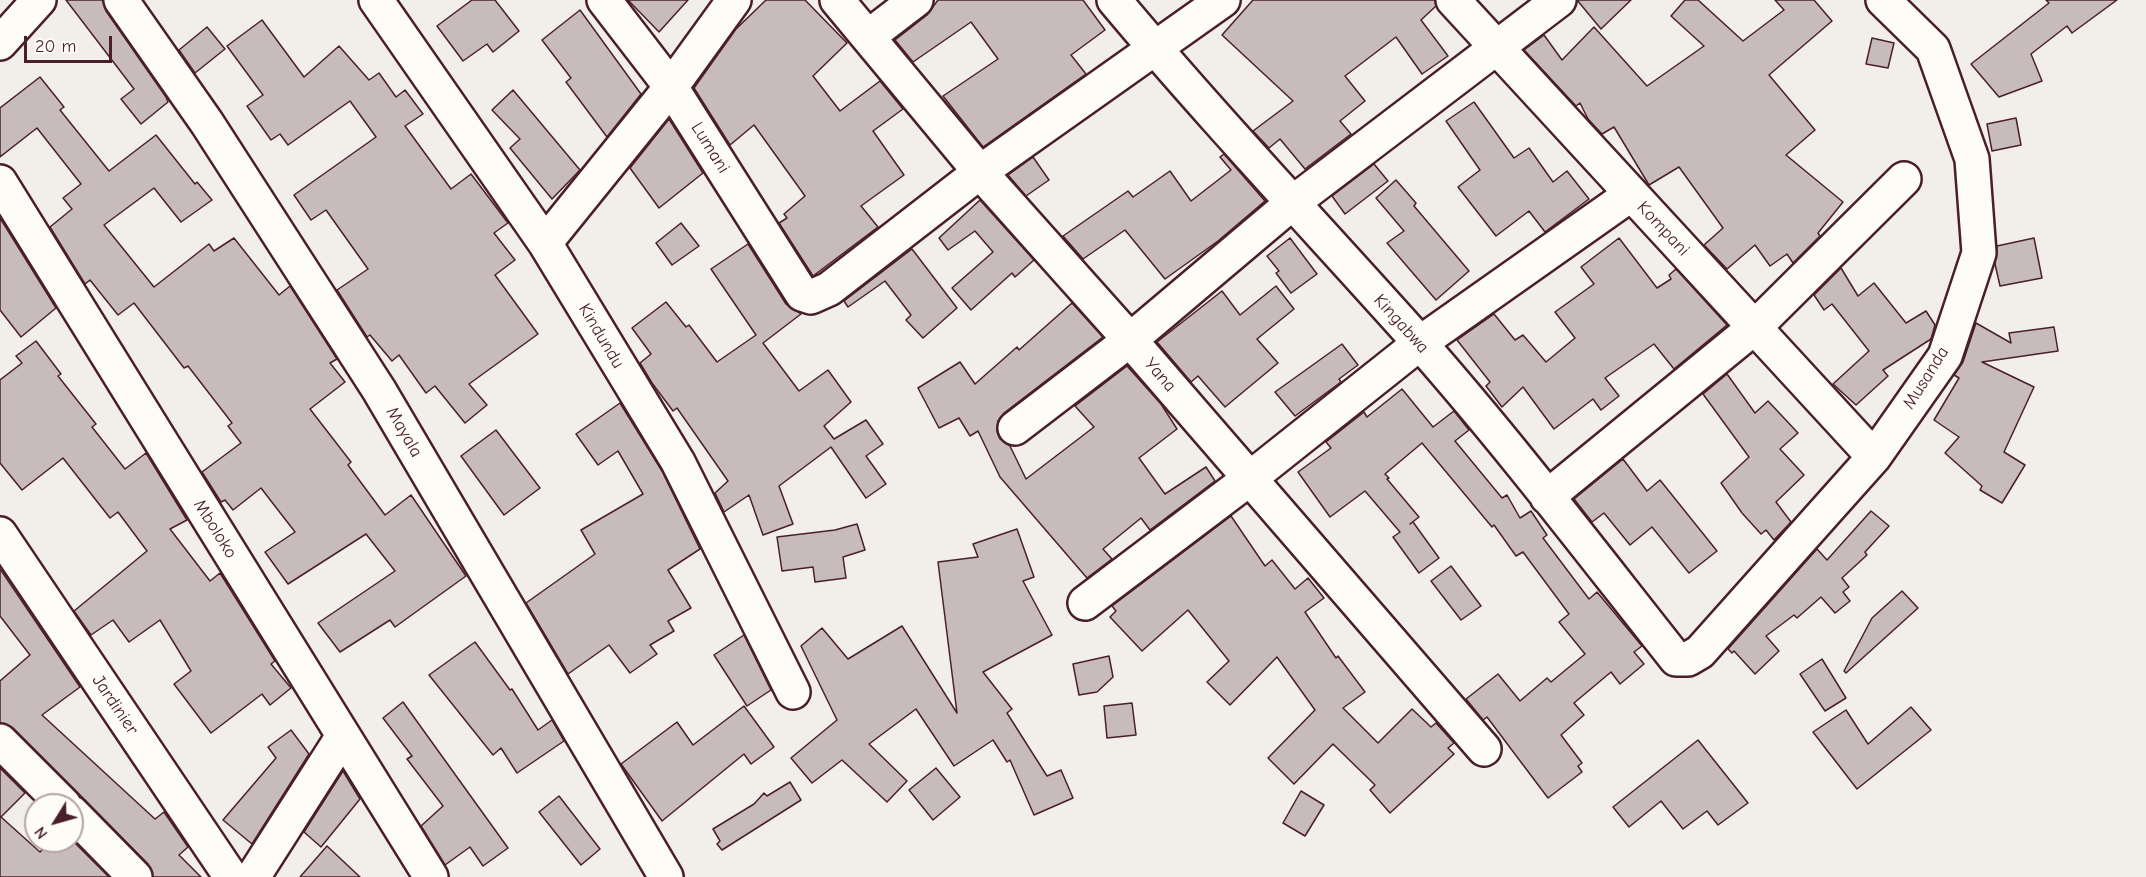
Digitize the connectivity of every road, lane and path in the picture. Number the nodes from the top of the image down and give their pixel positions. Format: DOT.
graph roads {
  1 [pos="39,0"];
  2 [pos="121,0"];
  3 [pos="376,0"];
  4 [pos="604,0"];
  5 [pos="734,0"];
  6 [pos="837,0"];
  7 [pos="916,0"];
  8 [pos="1114,0"];
  9 [pos="1222,0"];
  10 [pos="1453,0"];
  11 [pos="1559,0"];
  12 [pos="1883,0"];
  13 [pos="869,36"];
  14 [pos="0,43"];
  15 [pos="1154,48"];
  16 [pos="1496,48"];
  17 [pos="671,87"];
  18 [pos="981,172"];
  19 [pos="1904,179"];
  20 [pos="0,182"];
  21 [pos="1630,195"];
  22 [pos="1291,204"];
  23 [pos="545,243"];
  24 [pos="1755,327"];
  25 [pos="1130,340"];
  26 [pos="1419,343"];
  27 [pos="1015,428"];
  28 [pos="1874,457"];
  29 [pos="1249,479"];
  30 [pos="1547,497"];
  31 [pos="0,534"];
  32 [pos="1084,603"];
  33 [pos="1676,659"];
  34 [pos="793,692"];
  35 [pos="343,736"];
  36 [pos="0,741"];
  37 [pos="1484,749"];
  38 [pos="52,793"];
  39 [pos="84,825"];
  40 [pos="135,877"];
  41 [pos="231,877"];
  42 [pos="253,877"];
  43 [pos="431,877"];
  44 [pos="666,877"];
  1 -- 14 [label="street"];
  2 -- 44 [label="street, Mayala"];
  3 -- 23 [label="street, Kindundu"];
  4 -- 17 [label="street, Lumani"];
  5 -- 17 [label="street"];
  6 -- 13 [label="street, Yana"];
  7 -- 13 [label="street"];
  8 -- 15 [label="street, Kingabwa"];
  9 -- 15 [label="street"];
  10 -- 16 [label="street, Kompani"];
  11 -- 16 [label="street"];
  12 -- 28 [label="street, Musanda"];
  13 -- 18 [label="street, Yana"];
  15 -- 18 [label="street"];
  15 -- 22 [label="street, Kingabwa"];
  16 -- 21 [label="street, Kompani"];
  16 -- 22 [label="street"];
  17 -- 18 [label="street, Lumani"];
  17 -- 23 [label="street"];
  18 -- 25 [label="street, Yana"];
  19 -- 24 [label="street"];
  20 -- 35 [label="street, Mboloko"];
  21 -- 24 [label="street, Kompani"];
  21 -- 26 [label="street"];
  22 -- 25 [label="street"];
  22 -- 26 [label="street, Kingabwa"];
  23 -- 34 [label="street, Kindundu"];
  24 -- 28 [label="street, Kompani"];
  24 -- 30 [label="street"];
  25 -- 27 [label="street"];
  25 -- 29 [label="street, Yana"];
  26 -- 29 [label="street"];
  26 -- 30 [label="street, Kingabwa"];
  28 -- 33 [label="street, Musanda"];
  29 -- 32 [label="street"];
  29 -- 37 [label="street, Yana"];
  30 -- 33 [label="street, Kingabwa"];
  31 -- 41 [label="street, Jardinier"];
  35 -- 42 [label="street"];
  35 -- 43 [label="street, Mboloko"];
  36 -- 38 [label="street"];
  39 -- 40 [label="street"];
}
